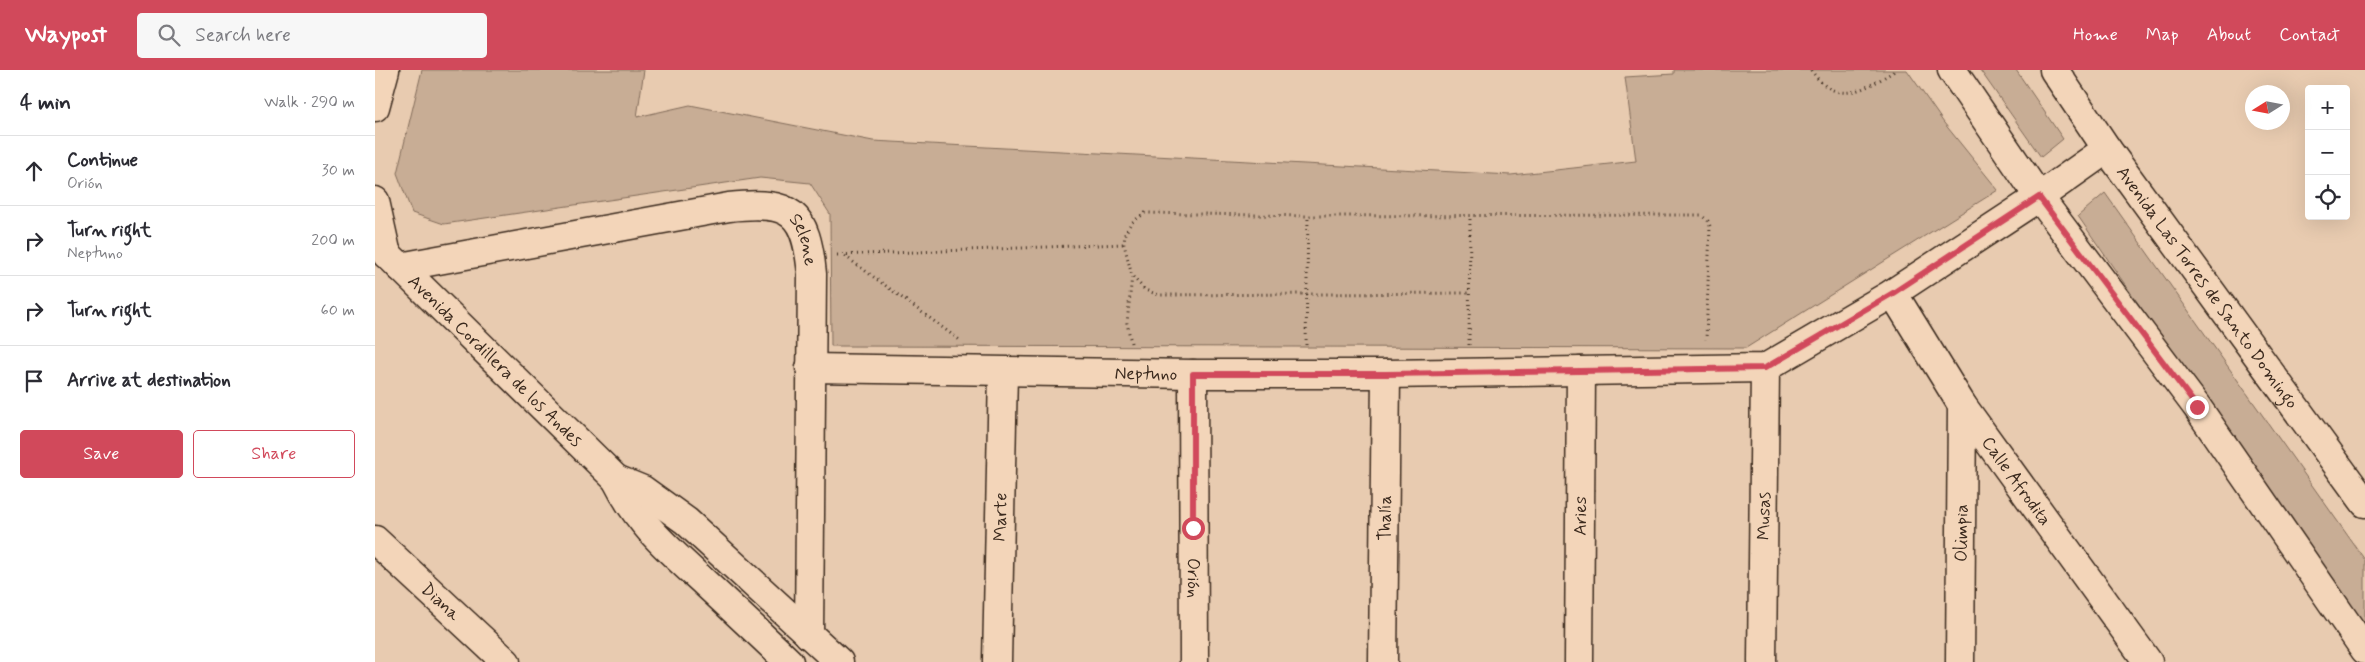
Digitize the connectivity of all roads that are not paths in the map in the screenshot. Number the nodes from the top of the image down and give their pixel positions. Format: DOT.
graph roads {
  1 [pos="377,70"];
  2 [pos="385,70"];
  3 [pos="1952,70"];
  4 [pos="2054,70"];
  5 [pos="375,73"];
  6 [pos="375,107"];
  7 [pos="2107,149"];
  8 [pos="2039,197"];
  9 [pos="375,201"];
  10 [pos="387,255"];
  11 [pos="1893,293"];
  12 [pos="810,368"];
  13 [pos="1765,368"];
  14 [pos="1581,371"];
  15 [pos="1003,372"];
  16 [pos="1193,374"];
  17 [pos="1386,374"];
  18 [pos="1962,405"];
  19 [pos="615,479"];
  20 [pos="2365,503"];
  21 [pos="375,540"];
  22 [pos="809,635"];
  23 [pos="2365,650"];
  24 [pos="506,662"];
  25 [pos="789,662"];
  26 [pos="839,662"];
  27 [pos="997,662"];
  28 [pos="1193,662"];
  29 [pos="1383,662"];
  30 [pos="1579,662"];
  31 [pos="1762,662"];
  32 [pos="1960,662"];
  33 [pos="2148,662"];
  1 -- 5 [label="street"];
  2 -- 6 [label="street"];
  3 -- 8 [label="street"];
  4 -- 7 [label="street, Avenida Las Torres de Santo Domingo"];
  7 -- 8 [label="street, Neptuno"];
  7 -- 20 [label="street, Avenida Las Torres de Santo Domingo"];
  8 -- 11 [label="street, Neptuno"];
  8 -- 23 [label="street"];
  9 -- 10 [label="street"];
  10 -- 12 [label="street, Selene"];
  10 -- 19 [label="street, Avenida Cordillera de los Andes"];
  11 -- 13 [label="street, Neptuno"];
  11 -- 18 [label="street, Calle Afrodita"];
  12 -- 15 [label="street, Neptuno"];
  12 -- 22 [label="street, Selene"];
  13 -- 14 [label="street, Neptuno"];
  13 -- 31 [label="street, Musas"];
  14 -- 17 [label="street, Neptuno"];
  14 -- 30 [label="street, Aries"];
  15 -- 16 [label="street, Neptuno"];
  15 -- 27 [label="street, Marte"];
  16 -- 17 [label="street, Neptuno"];
  16 -- 28 [label="street, Orión"];
  17 -- 29 [label="street, Thalía"];
  18 -- 32 [label="street, Olimpia"];
  18 -- 33 [label="street, Calle Afrodita"];
  19 -- 22 [label="street, Avenida Cordillera de los Andes"];
  19 -- 25 [label="street, Avenida Cordillera de los Andes"];
  21 -- 24 [label="street, Diana"];
  22 -- 26 [label="street, Avenida Cordillera de los Andes"];
}
